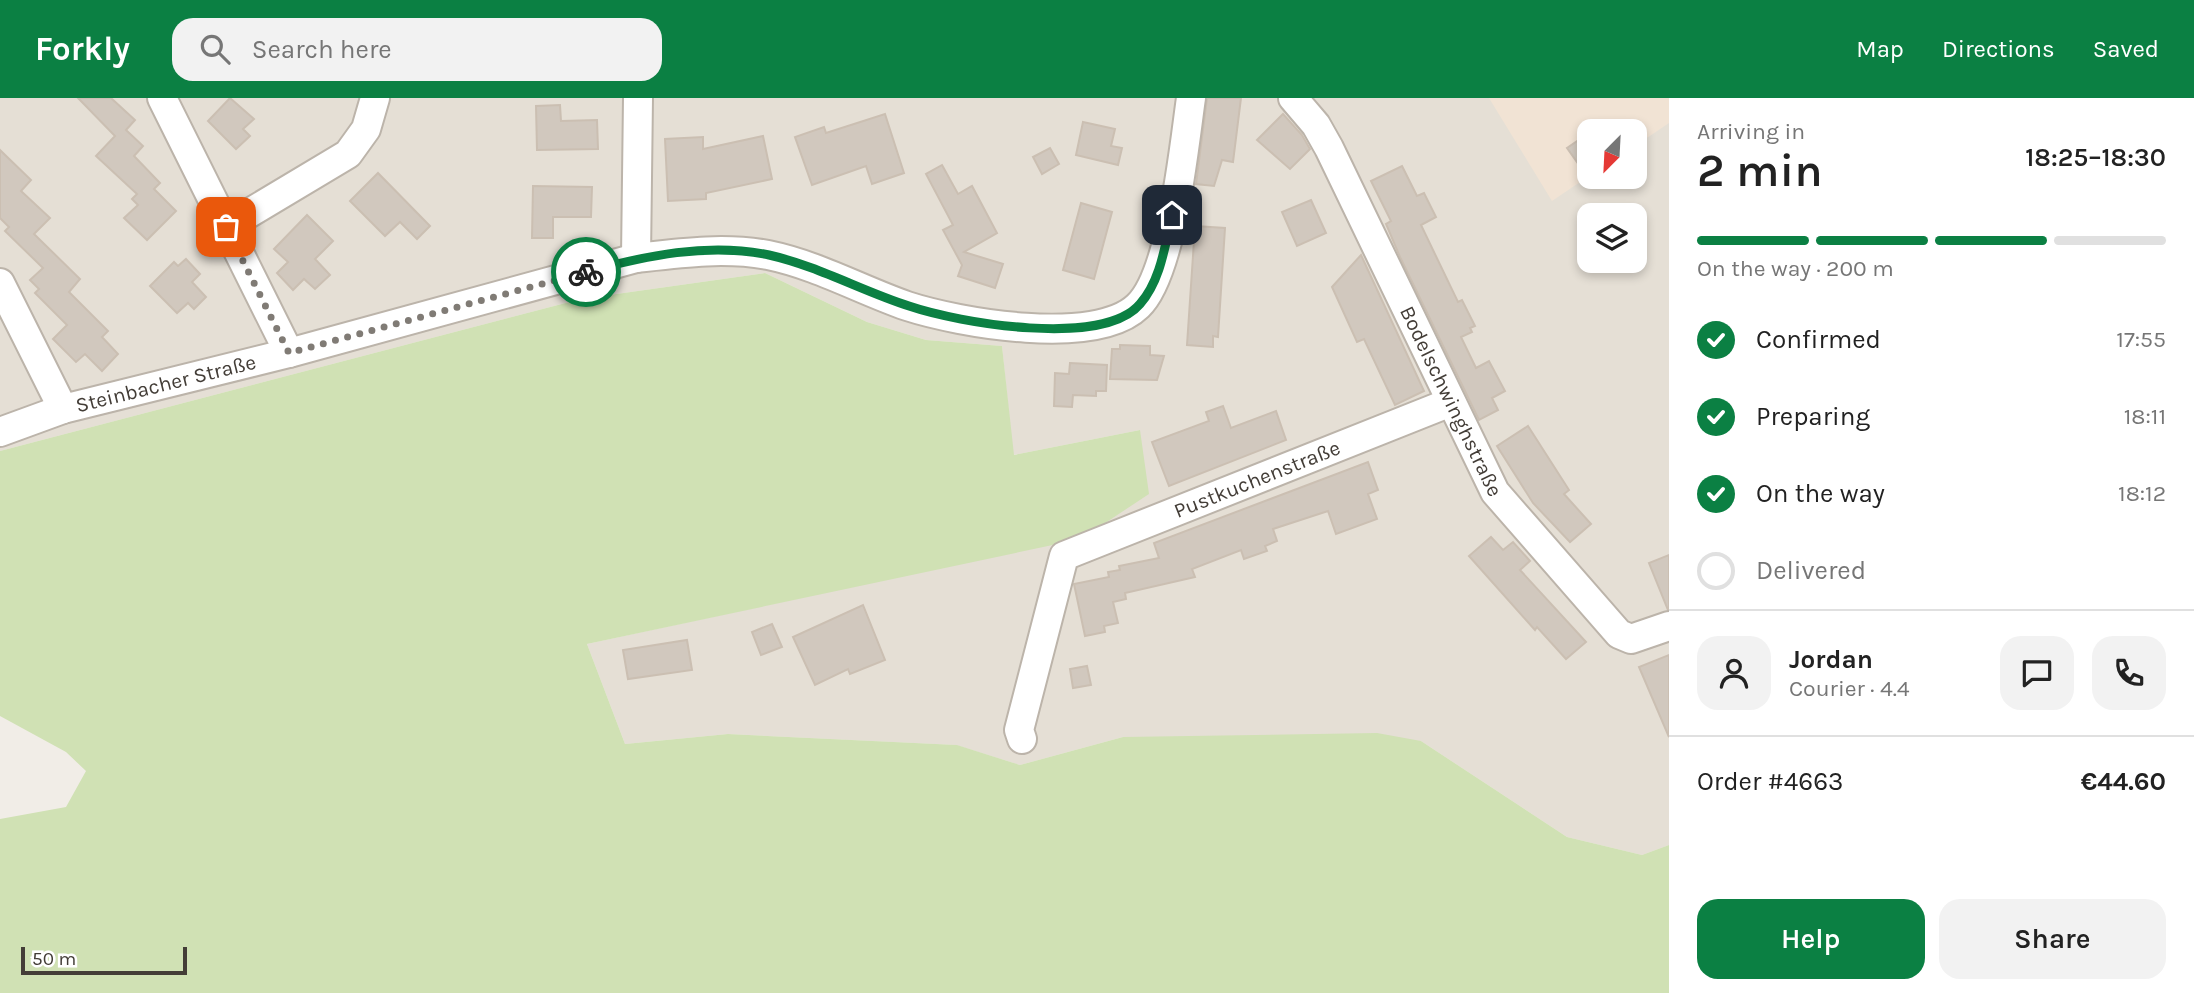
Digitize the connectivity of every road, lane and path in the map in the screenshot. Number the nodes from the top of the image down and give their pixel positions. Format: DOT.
graph roads {
  1 [pos="162,98"];
  2 [pos="374,98"];
  3 [pos="638,98"];
  4 [pos="1191,98"];
  5 [pos="1293,98"];
  6 [pos="226,227"];
  7 [pos="636,258"];
  8 [pos="0,283"];
  9 [pos="289,353"];
  10 [pos="1451,402"];
  11 [pos="63,409"];
  12 [pos="0,432"];
  13 [pos="1669,626"];
  14 [pos="1023,739"];
  1 -- 6 [label="street"];
  2 -- 6 [label="street"];
  3 -- 7 [label="street"];
  4 -- 7 [label="street, Steinbacher Straße"];
  5 -- 10 [label="street, Bodelschwinghstraße"];
  6 -- 9 [label="street"];
  7 -- 9 [label="street, Steinbacher Straße"];
  8 -- 11 [label="street"];
  9 -- 11 [label="street, Steinbacher Straße"];
  10 -- 13 [label="street, Bodelschwinghstraße"];
  10 -- 14 [label="street, Pustkuchenstraße"];
  11 -- 12 [label="street, Steinbacher Straße"];
}
